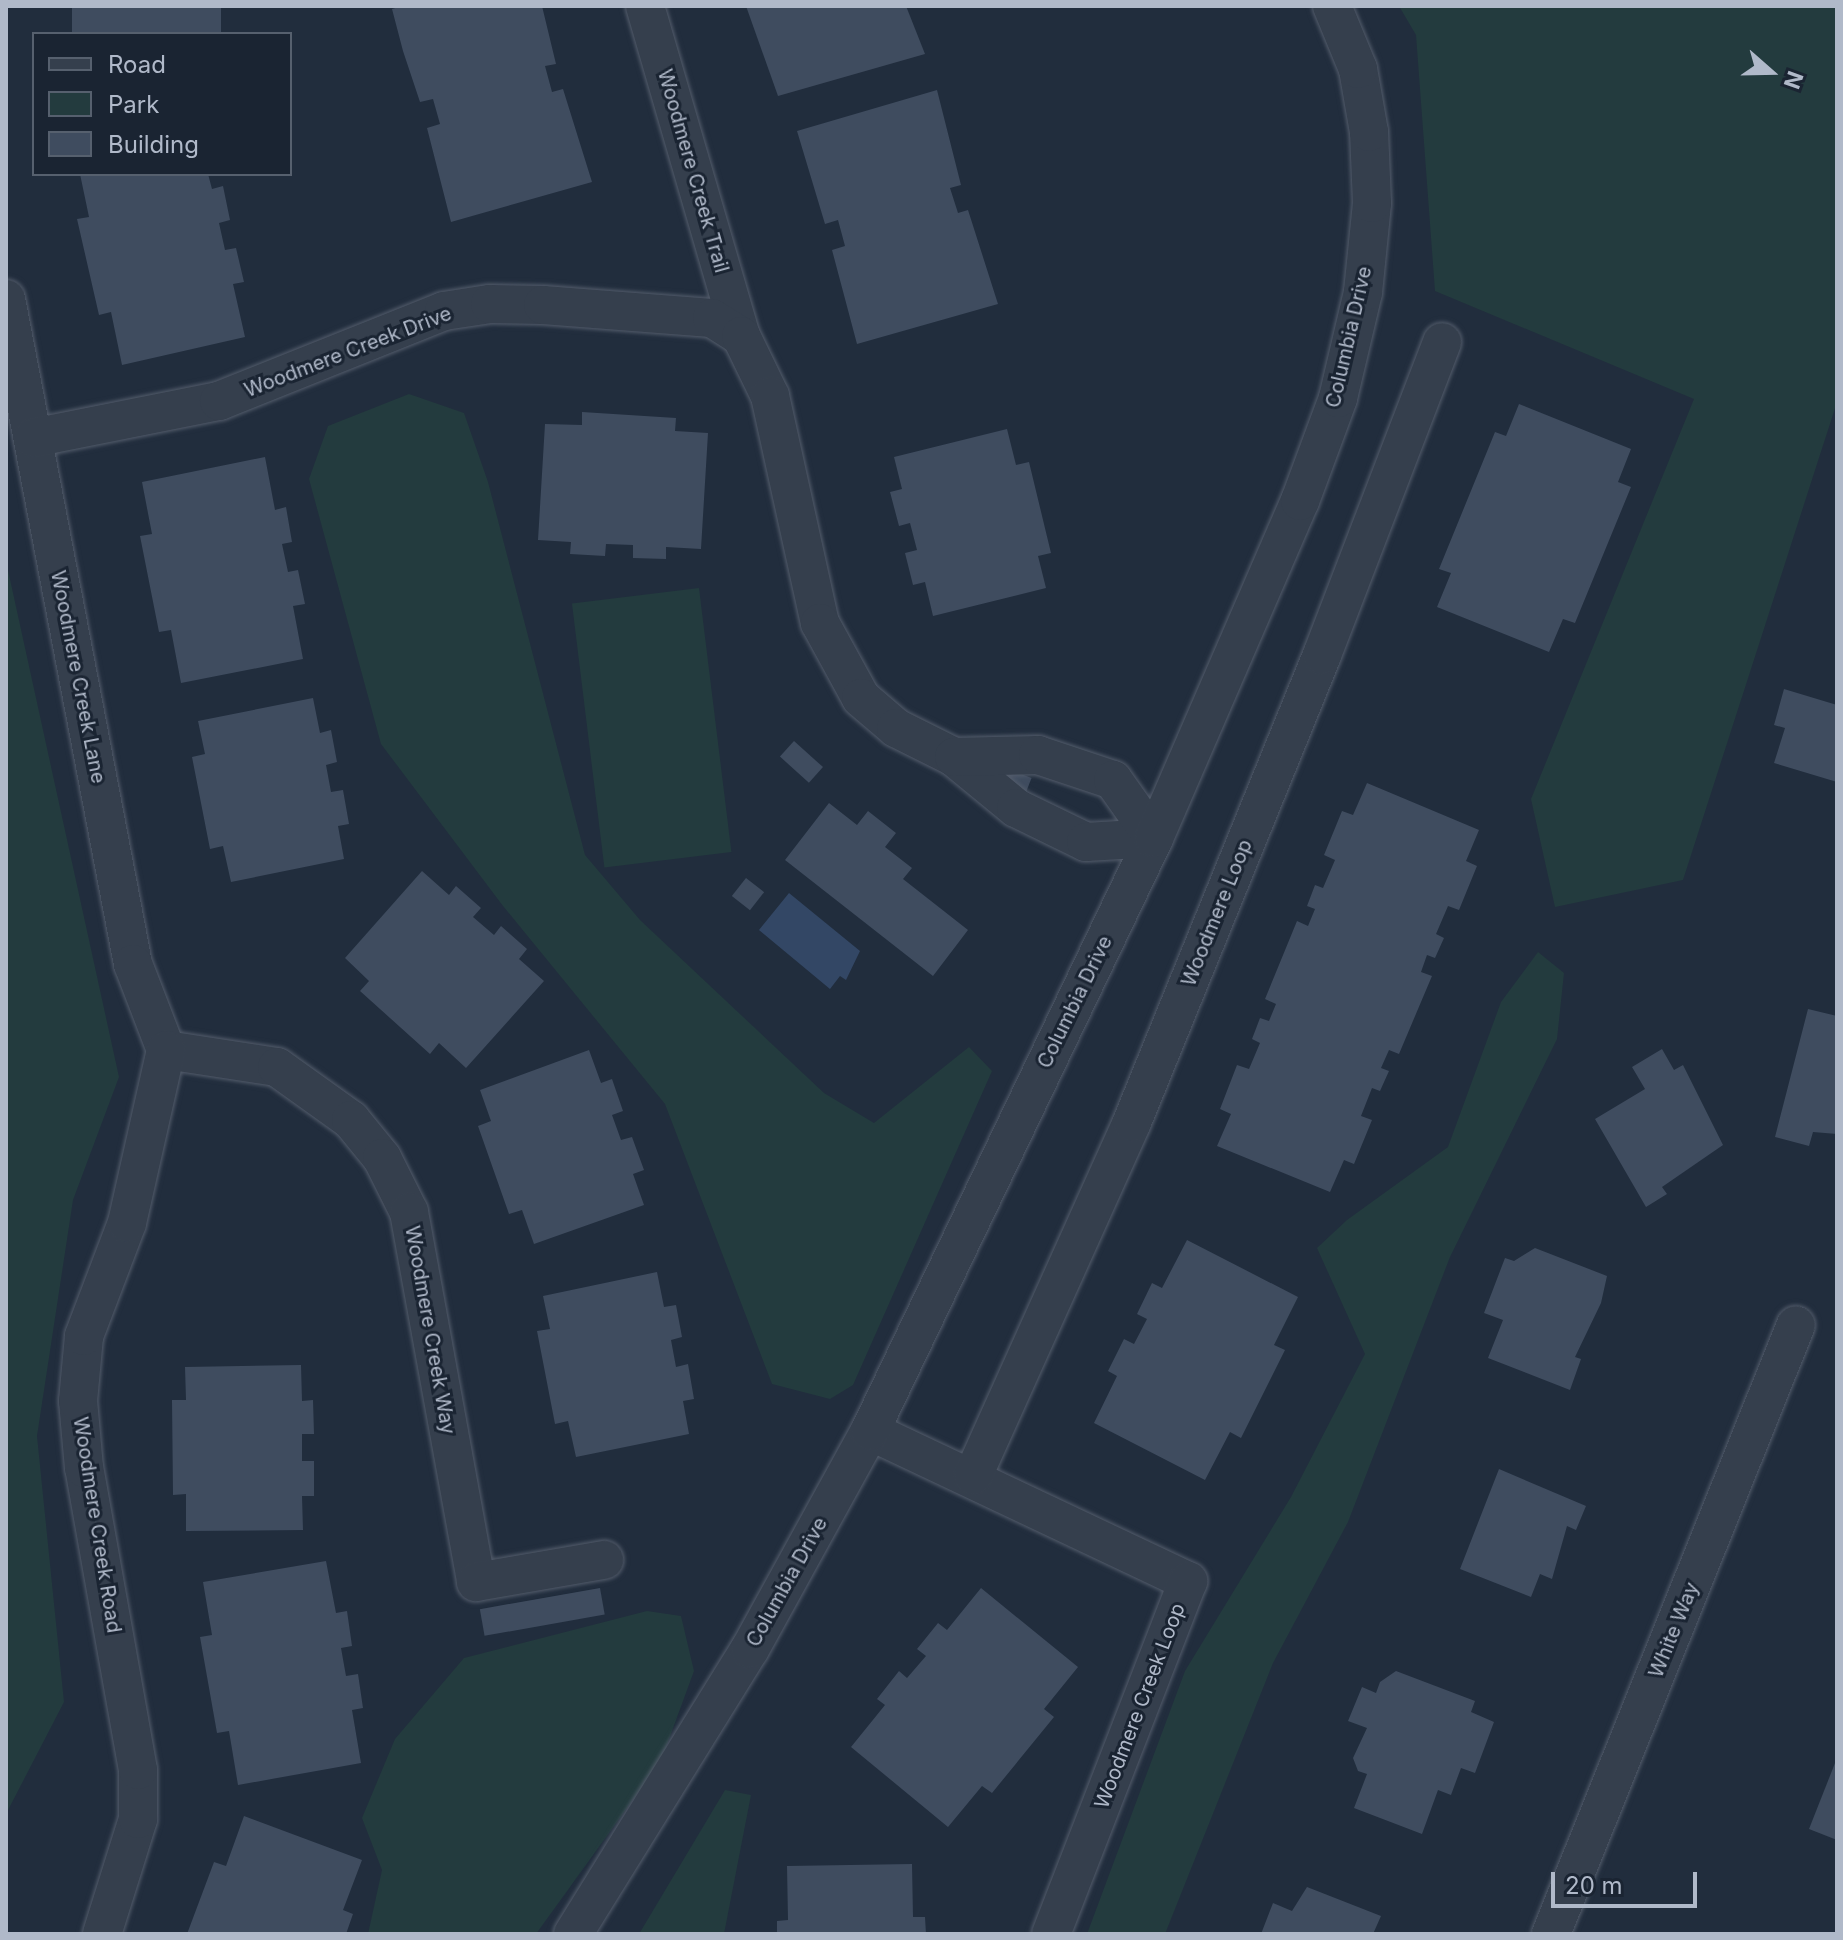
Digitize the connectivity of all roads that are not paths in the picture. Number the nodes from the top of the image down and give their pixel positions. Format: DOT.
graph roads {
  1 [pos="645,6"];
  2 [pos="1332,6"];
  3 [pos="6,299"];
  4 [pos="741,336"];
  5 [pos="1442,342"];
  6 [pos="33,438"];
  7 [pos="954,757"];
  8 [pos="1154,838"];
  9 [pos="166,1050"];
  10 [pos="1796,1325"];
  11 [pos="870,1431"];
  12 [pos="973,1476"];
  13 [pos="604,1560"];
  14 [pos="102,1934"];
  15 [pos="573,1934"];
  16 [pos="1051,1934"];
  17 [pos="1551,1934"];
  1 -- 4 [label="street, Woodmere Creek Trail"];
  2 -- 8 [label="street, Columbia Drive"];
  3 -- 6 [label="street, Woodmere Creek Lane"];
  4 -- 6 [label="street, Woodmere Creek Drive"];
  4 -- 7 [label="street"];
  5 -- 12 [label="street, Woodmere Loop"];
  6 -- 9 [label="street, Woodmere Creek Lane"];
  7 -- 8 [label="street"];
  7 -- 8 [label="street"];
  8 -- 11 [label="street, Columbia Drive"];
  9 -- 13 [label="street, Woodmere Creek Way"];
  9 -- 14 [label="street, Woodmere Creek Road"];
  10 -- 17 [label="street, White Way"];
  11 -- 12 [label="street, Woodmere Creek Loop"];
  11 -- 15 [label="street, Columbia Drive"];
  12 -- 16 [label="street, Woodmere Creek Loop"];
}
